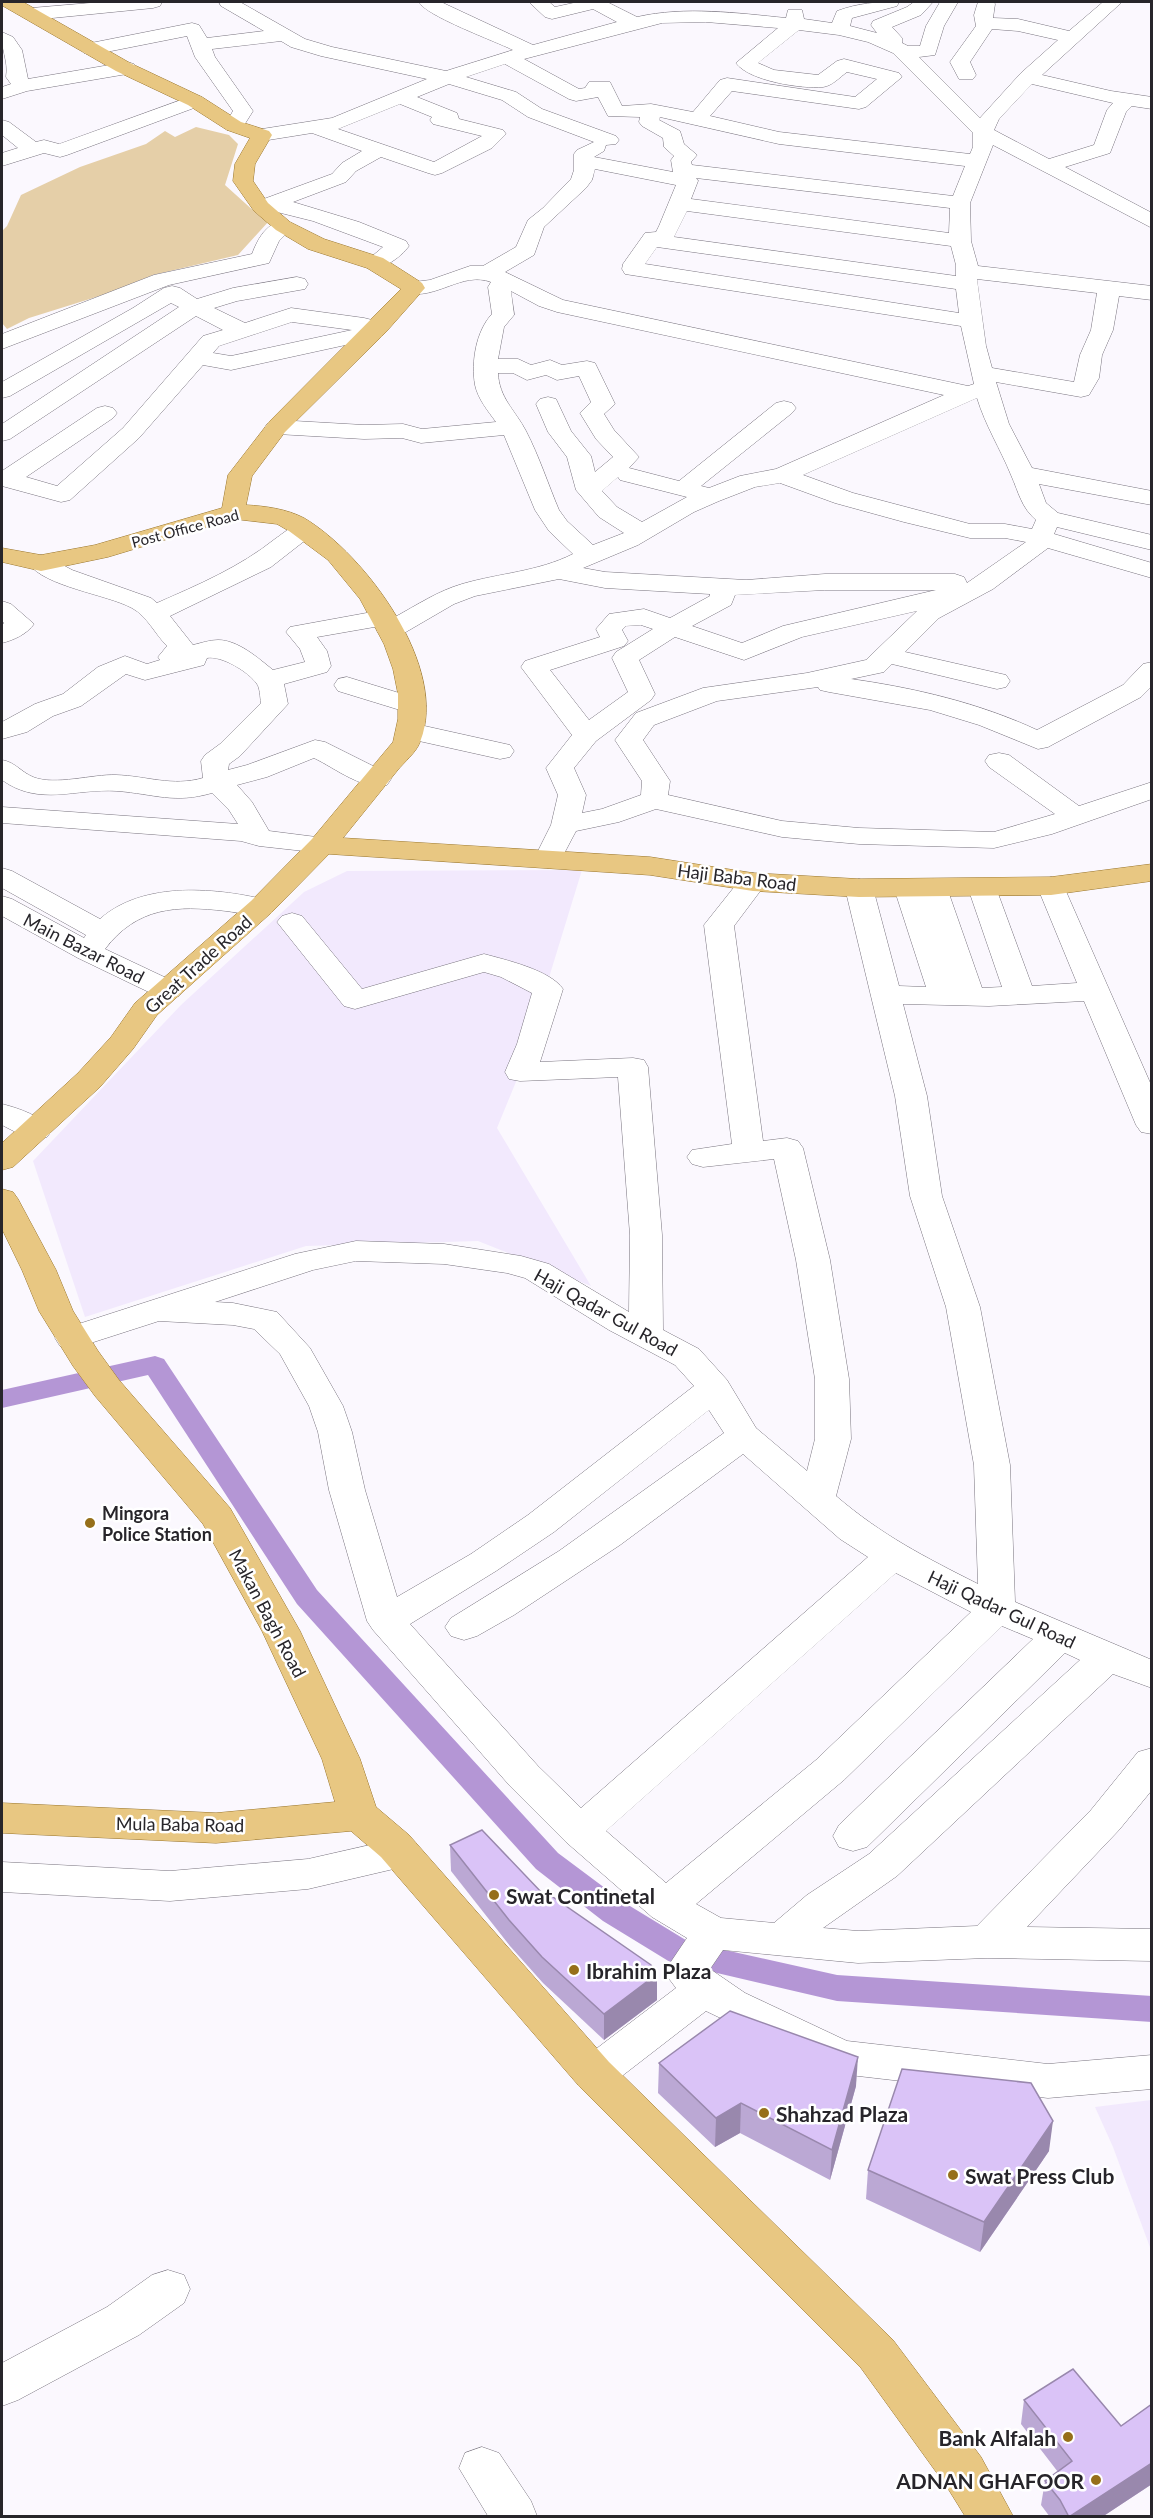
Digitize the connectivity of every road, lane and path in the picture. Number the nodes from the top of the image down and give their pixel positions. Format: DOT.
graph roads {
  1 [pos="153,2"];
  2 [pos="228,2"];
  3 [pos="428,2"];
  4 [pos="538,2"];
  5 [pos="698,2"];
  6 [pos="790,2"];
  7 [pos="890,2"];
  8 [pos="924,2"];
  9 [pos="950,2"];
  10 [pos="965,2"];
  11 [pos="1113,2"];
  12 [pos="859,5"];
  13 [pos="23,9"];
  14 [pos="2,16"];
  15 [pos="711,16"];
  16 [pos="985,18"];
  17 [pos="938,21"];
  18 [pos="633,24"];
  19 [pos="795,24"];
  20 [pos="839,29"];
  21 [pos="282,35"];
  22 [pos="2,38"];
  23 [pos="1073,38"];
  24 [pos="201,44"];
  25 [pos="91,49"];
  26 [pos="898,49"];
  27 [pos="531,51"];
  28 [pos="507,57"];
  29 [pos="127,68"];
  30 [pos="966,75"];
  31 [pos="446,77"];
  32 [pos="1028,77"];
  33 [pos="23,86"];
  34 [pos="173,90"];
  35 [pos="2,93"];
  36 [pos="399,97"];
  37 [pos="1127,99"];
  38 [pos="195,101"];
  39 [pos="1152,102"];
  40 [pos="651,110"];
  41 [pos="101,116"];
  42 [pos="2,126"];
  43 [pos="234,126"];
  44 [pos="317,128"];
  45 [pos="55,131"];
  46 [pos="261,135"];
  47 [pos="28,145"];
  48 [pos="981,147"];
  49 [pos="378,150"];
  50 [pos="2,160"];
  51 [pos="585,161"];
  52 [pos="1047,166"];
  53 [pos="931,181"];
  54 [pos="687,184"];
  55 [pos="918,200"];
  56 [pos="678,203"];
  57 [pos="266,205"];
  58 [pos="960,208"];
  59 [pos="1152,222"];
  60 [pos="283,226"];
  61 [pos="670,226"];
  62 [pos="960,241"];
  63 [pos="646,247"];
  64 [pos="375,263"];
  65 [pos="495,276"];
  66 [pos="297,284"];
  67 [pos="167,286"];
  68 [pos="414,288"];
  69 [pos="968,288"];
  70 [pos="1109,288"];
  71 [pos="1152,293"];
  72 [pos="620,298"];
  73 [pos="195,307"];
  74 [pos="375,330"];
  75 [pos="243,332"];
  76 [pos="708,339"];
  77 [pos="2,342"];
  78 [pos="199,357"];
  79 [pos="486,366"];
  80 [pos="174,383"];
  81 [pos="979,384"];
  82 [pos="2,391"];
  83 [pos="548,404"];
  84 [pos="783,408"];
  85 [pos="105,413"];
  86 [pos="161,426"];
  87 [pos="277,427"];
  88 [pos="512,427"];
  89 [pos="2,434"];
  90 [pos="1023,474"];
  91 [pos="628,475"];
  92 [pos="782,475"];
  93 [pos="7,483"];
  94 [pos="683,489"];
  95 [pos="588,490"];
  96 [pos="711,496"];
  97 [pos="1152,498"];
  98 [pos="234,512"];
  99 [pos="1045,528"];
  100 [pos="303,530"];
  101 [pos="642,533"];
  102 [pos="1152,543"];
  103 [pos="2,555"];
  104 [pos="590,555"];
  105 [pos="40,563"];
  106 [pos="559,571"];
  107 [pos="1152,571"];
  108 [pos="984,584"];
  109 [pos="724,587"];
  110 [pos="2,609"];
  111 [pos="154,614"];
  112 [pos="387,625"];
  113 [pos="670,628"];
  114 [pos="2,635"];
  115 [pos="218,648"];
  116 [pos="886,655"];
  117 [pos="1152,670"];
  118 [pos="270,681"];
  119 [pos="807,681"];
  120 [pos="997,681"];
  121 [pos="347,685"];
  122 [pos="412,719"];
  123 [pos="2,731"];
  124 [pos="586,735"];
  125 [pos="500,751"];
  126 [pos="999,761"];
  127 [pos="2,768"];
  128 [pos="377,778"];
  129 [pos="218,783"];
  130 [pos="1152,790"];
  131 [pos="654,800"];
  132 [pos="2,815"];
  133 [pos="1077,817"];
  134 [pos="565,825"];
  135 [pos="259,838"];
  136 [pos="322,845"];
  137 [pos="548,859"];
  138 [pos="1152,872"];
  139 [pos="2,877"];
  140 [pos="753,882"];
  141 [pos="1051,886"];
  142 [pos="859,888"];
  143 [pos="921,888"];
  144 [pos="982,888"];
  145 [pos="2,905"];
  146 [pos="261,907"];
  147 [pos="292,922"];
  148 [pos="96,942"];
  149 [pos="168,990"];
  150 [pos="1095,991"];
  151 [pos="886,995"];
  152 [pos="1020,995"];
  153 [pos="957,996"];
  154 [pos="2,1113"];
  155 [pos="1152,1125"];
  156 [pos="36,1130"];
  157 [pos="749,1153"];
  158 [pos="703,1157"];
  159 [pos="2,1160"];
  160 [pos="2,1199"];
  161 [pos="161,1311"];
  162 [pos="646,1334"];
  163 [pos="78,1348"];
  164 [pos="715,1388"];
  165 [pos="744,1436"];
  166 [pos="817,1499"];
  167 [pos="892,1556"];
  168 [pos="997,1609"];
  169 [pos="386,1621"];
  170 [pos="464,1627"];
  171 [pos="1059,1636"];
  172 [pos="1107,1658"];
  173 [pos="1152,1675"];
  174 [pos="1152,1762"];
  175 [pos="359,1815"];
  176 [pos="2,1818"];
  177 [pos="580,1831"];
  178 [pos="853,1836"];
  179 [pos="403,1853"];
  180 [pos="2,1877"];
  181 [pos="666,1906"];
  182 [pos="782,1940"];
  183 [pos="987,1941"];
  184 [pos="1152,1945"];
  185 [pos="704,1957"];
  186 [pos="596,2072"];
  187 [pos="1152,2072"];
  188 [pos="168,2289"];
  189 [pos="2,2386"];
  190 [pos="482,2468"];
  191 [pos="514,2517"];
  192 [pos="990,2517"];
  193 [pos="1003,2517"];
  1 -- 13 [label="street"];
  2 -- 21 [label="street"];
  3 -- 27 [label="street"];
  4 -- 18 [label="street"];
  5 -- 15 [label="street"];
  6 -- 19 [label="street"];
  7 -- 12 [label="street"];
  8 -- 26 [label="street"];
  9 -- 17 [label="street"];
  10 -- 16 [label="street"];
  11 -- 23 [label="street"];
  12 -- 20 [label="street"];
  13 -- 14 [label="street"];
  13 -- 25 [label="main road"];
  15 -- 18 [label="street"];
  15 -- 19 [label="street"];
  16 -- 17 [label="street"];
  16 -- 23 [label="street"];
  16 -- 30 [label="street"];
  17 -- 26 [label="street"];
  18 -- 27 [label="street"];
  19 -- 20 [label="street"];
  19 -- 48 [label="street"];
  20 -- 26 [label="street"];
  21 -- 24 [label="street"];
  21 -- 31 [label="street"];
  22 -- 33 [label="street"];
  23 -- 32 [label="street"];
  24 -- 25 [label="street"];
  24 -- 43 [label="street"];
  25 -- 29 [label="main road"];
  26 -- 48 [label="street"];
  27 -- 28 [label="street"];
  28 -- 31 [label="street"];
  28 -- 40 [label="street"];
  29 -- 33 [label="street"];
  29 -- 34 [label="main road"];
  31 -- 36 [label="street"];
  31 -- 51 [label="street"];
  32 -- 37 [label="street"];
  32 -- 48 [label="street"];
  33 -- 35 [label="street"];
  34 -- 38 [label="main road"];
  34 -- 41 [label="street"];
  36 -- 44 [label="street"];
  36 -- 49 [label="street"];
  37 -- 39 [label="street"];
  37 -- 52 [label="street"];
  38 -- 43 [label="main road"];
  38 -- 47 [label="street"];
  40 -- 48 [label="street"];
  40 -- 55 [label="street"];
  42 -- 47 [label="street"];
  43 -- 46 [label="main road"];
  44 -- 46 [label="street"];
  44 -- 49 [label="street"];
  45 -- 47 [label="street"];
  46 -- 57 [label="main road"];
  47 -- 50 [label="street"];
  48 -- 52 [label="street"];
  48 -- 58 [label="street"];
  49 -- 57 [label="street"];
  51 -- 54 [label="street"];
  51 -- 65 [label="street"];
  52 -- 59 [label="street"];
  53 -- 55 [label="street"];
  54 -- 56 [label="street"];
  54 -- 58 [label="street"];
  55 -- 58 [label="street"];
  56 -- 61 [label="street"];
  56 -- 62 [label="street"];
  57 -- 60 [label="main road"];
  57 -- 64 [label="street"];
  58 -- 62 [label="street"];
  60 -- 64 [label="main road"];
  60 -- 67 [label="street"];
  61 -- 63 [label="street"];
  61 -- 69 [label="street"];
  62 -- 69 [label="street"];
  63 -- 69 [label="street"];
  63 -- 69 [label="street"];
  64 -- 68 [label="main road"];
  65 -- 68 [label="street"];
  65 -- 76 [label="street"];
  65 -- 79 [label="street"];
  66 -- 73 [label="street"];
  67 -- 73 [label="street"];
  67 -- 77 [label="street"];
  67 -- 82 [label="street"];
  68 -- 74 [label="main road"];
  69 -- 70 [label="street"];
  69 -- 81 [label="street"];
  70 -- 71 [label="street"];
  70 -- 81 [label="street"];
  72 -- 76 [label="street"];
  73 -- 75 [label="street"];
  73 -- 89 [label="street"];
  74 -- 75 [label="street"];
  74 -- 78 [label="street"];
  74 -- 87 [label="main road"];
  75 -- 78 [label="street"];
  76 -- 81 [label="street"];
  78 -- 80 [label="street"];
  79 -- 88 [label="street"];
  79 -- 95 [label="street"];
  80 -- 86 [label="street"];
  80 -- 93 [label="street"];
  81 -- 90 [label="street"];
  81 -- 92 [label="street"];
  83 -- 95 [label="street"];
  84 -- 94 [label="street"];
  85 -- 93 [label="street"];
  87 -- 88 [label="street"];
  87 -- 98 [label="main road"];
  88 -- 104 [label="street"];
  90 -- 97 [label="street"];
  90 -- 99 [label="street"];
  91 -- 94 [label="street"];
  92 -- 96 [label="street"];
  92 -- 99 [label="street"];
  94 -- 96 [label="street"];
  95 -- 101 [label="street"];
  96 -- 101 [label="street"];
  98 -- 100 [label="main road, Post Office Road"];
  98 -- 105 [label="main road, Post Office Road"];
  99 -- 102 [label="street"];
  99 -- 107 [label="street"];
  99 -- 108 [label="street"];
  100 -- 111 [label="street"];
  100 -- 112 [label="main road, Post Office Road"];
  101 -- 104 [label="street"];
  103 -- 105 [label="main road"];
  104 -- 106 [label="street"];
  105 -- 111 [label="street"];
  106 -- 109 [label="street"];
  106 -- 112 [label="street"];
  108 -- 109 [label="street"];
  108 -- 113 [label="street"];
  108 -- 116 [label="street"];
  109 -- 113 [label="street"];
  110 -- 114 [label="street"];
  111 -- 115 [label="street"];
  112 -- 118 [label="street"];
  112 -- 122 [label="main road, Post Office Road"];
  113 -- 124 [label="street"];
  113 -- 124 [label="street"];
  115 -- 118 [label="street"];
  115 -- 123 [label="street"];
  116 -- 119 [label="street"];
  116 -- 120 [label="street"];
  117 -- 119 [label="street"];
  118 -- 129 [label="street"];
  119 -- 131 [label="street"];
  121 -- 122 [label="street"];
  122 -- 125 [label="street"];
  122 -- 128 [label="main road"];
  124 -- 134 [label="street"];
  126 -- 133 [label="street"];
  127 -- 129 [label="street"];
  128 -- 129 [label="street"];
  128 -- 136 [label="main road"];
  129 -- 135 [label="street"];
  130 -- 133 [label="street"];
  131 -- 133 [label="street"];
  131 -- 134 [label="street"];
  132 -- 135 [label="street"];
  134 -- 137 [label="street"];
  135 -- 136 [label="street"];
  136 -- 137 [label="main road, Haji Baba Road"];
  136 -- 146 [label="main road, Great Trade Road"];
  137 -- 140 [label="main road, Haji Baba Road"];
  138 -- 141 [label="main road, Haji Baba Road"];
  139 -- 148 [label="street"];
  140 -- 142 [label="main road, Haji Baba Road"];
  140 -- 157 [label="street"];
  141 -- 144 [label="main road, Haji Baba Road"];
  141 -- 150 [label="street"];
  142 -- 143 [label="main road, Haji Baba Road"];
  142 -- 151 [label="street"];
  143 -- 144 [label="main road, Haji Baba Road"];
  143 -- 153 [label="street"];
  144 -- 152 [label="street"];
  145 -- 148 [label="street, Main Bazar Road"];
  146 -- 148 [label="street"];
  146 -- 149 [label="main road, Great Trade Road"];
  147 -- 162 [label="street"];
  148 -- 149 [label="street, Main Bazar Road"];
  149 -- 156 [label="main road, Great Trade Road"];
  150 -- 152 [label="street"];
  150 -- 155 [label="street"];
  151 -- 153 [label="street"];
  151 -- 168 [label="street"];
  152 -- 153 [label="street"];
  154 -- 156 [label="street"];
  156 -- 159 [label="main road, Great Trade Road"];
  157 -- 158 [label="street"];
  157 -- 166 [label="street"];
  160 -- 163 [label="main road, Makan Bagh Road"];
  161 -- 162 [label="street, Haji Qadar Gul Road"];
  161 -- 163 [label="street, Haji Qadar Gul Road"];
  161 -- 169 [label="street"];
  162 -- 164 [label="street, Haji Qadar Gul Road"];
  163 -- 175 [label="main road, Makan Bagh Road"];
  164 -- 165 [label="street, Haji Qadar Gul Road"];
  164 -- 169 [label="street"];
  165 -- 166 [label="street, Haji Qadar Gul Road"];
  165 -- 170 [label="street"];
  166 -- 167 [label="street, Haji Qadar Gul Road"];
  167 -- 168 [label="street, Haji Qadar Gul Road"];
  167 -- 177 [label="street"];
  168 -- 171 [label="street, Haji Qadar Gul Road"];
  168 -- 181 [label="street"];
  169 -- 177 [label="street"];
  171 -- 172 [label="street, Haji Qadar Gul Road"];
  171 -- 178 [label="street"];
  172 -- 173 [label="street, Haji Qadar Gul Road"];
  172 -- 182 [label="street"];
  174 -- 183 [label="street"];
  175 -- 176 [label="main road, Mula Baba Road"];
  175 -- 179 [label="main road"];
  177 -- 181 [label="street"];
  179 -- 180 [label="street"];
  179 -- 186 [label="main road"];
  181 -- 185 [label="street"];
  182 -- 183 [label="street"];
  182 -- 185 [label="street"];
  183 -- 184 [label="street"];
  185 -- 186 [label="street"];
  185 -- 187 [label="street"];
  186 -- 192 [label="main road"];
  186 -- 193 [label="main road"];
  188 -- 189 [label="street"];
  190 -- 191 [label="street"];
}
